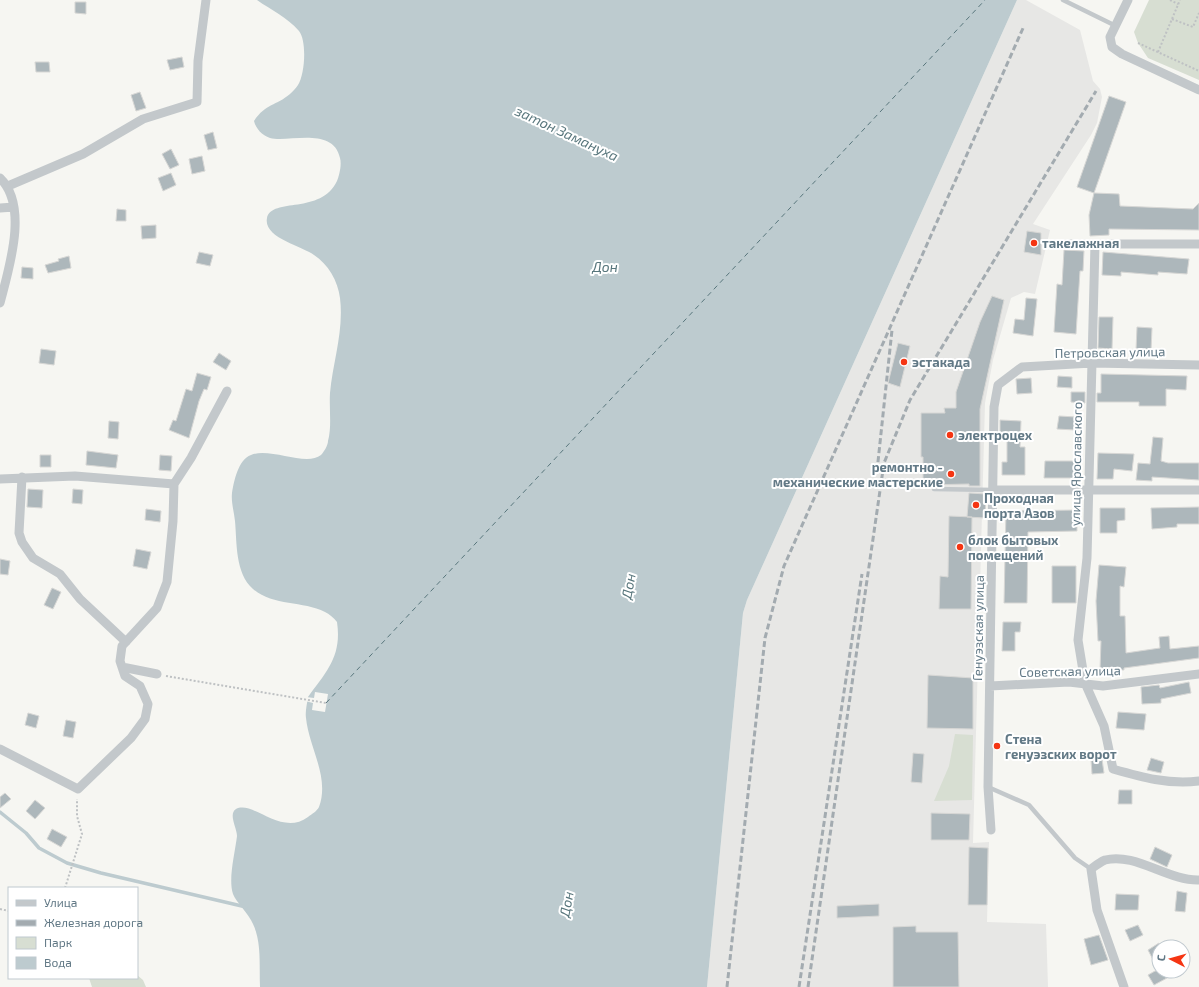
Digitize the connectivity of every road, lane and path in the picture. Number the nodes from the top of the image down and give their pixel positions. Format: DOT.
graph roads {
  1 [pos="206,0"];
  2 [pos="1063,0"];
  3 [pos="1128,0"];
  4 [pos="1170,0"];
  5 [pos="1180,0"];
  6 [pos="1178,4"];
  7 [pos="1199,14"];
  8 [pos="1172,19"];
  9 [pos="1116,26"];
  10 [pos="1138,42"];
  11 [pos="1158,52"];
  12 [pos="1199,71"];
  13 [pos="1199,90"];
  14 [pos="0,178"];
  15 [pos="8,186"];
  16 [pos="14,207"];
  17 [pos="0,208"];
  18 [pos="1066,244"];
  19 [pos="1095,244"];
  20 [pos="1199,244"];
  21 [pos="0,303"];
  22 [pos="1092,363"];
  23 [pos="1199,364"];
  24 [pos="1022,367"];
  25 [pos="227,391"];
  26 [pos="22,478"];
  27 [pos="0,479"];
  28 [pos="174,484"];
  29 [pos="934,489"];
  30 [pos="994,490"];
  31 [pos="1199,490"];
  32 [pos="1089,491"];
  33 [pos="126,642"];
  34 [pos="122,667"];
  35 [pos="157,674"];
  36 [pos="1199,674"];
  37 [pos="1085,683"];
  38 [pos="990,686"];
  39 [pos="326,703"];
  40 [pos="0,749"];
  41 [pos="1199,781"];
  42 [pos="988,788"];
  43 [pos="78,789"];
  44 [pos="991,830"];
  45 [pos="1091,869"];
  46 [pos="1199,880"];
  47 [pos="65,887"];
  48 [pos="1124,987"];
  1 -- 15 [label="street"];
  2 -- 9 [label="lane"];
  3 -- 9 [label="street"];
  4 -- 6 [label="path"];
  5 -- 6 [label="path"];
  6 -- 8 [label="path"];
  7 -- 8 [label="path"];
  8 -- 11 [label="path"];
  9 -- 13 [label="street"];
  10 -- 11 [label="path"];
  11 -- 12 [label="path"];
  14 -- 15 [label="street"];
  15 -- 16 [label="street"];
  16 -- 17 [label="street"];
  16 -- 21 [label="street"];
  18 -- 19 [label="street"];
  19 -- 20 [label="street"];
  19 -- 22 [label="street, улица Ярославского"];
  22 -- 23 [label="street, Петровская улица"];
  22 -- 24 [label="street, Петровская улица"];
  22 -- 32 [label="street, улица Ярославского"];
  24 -- 30 [label="street, Генуэзская улица"];
  25 -- 28 [label="street"];
  26 -- 27 [label="street"];
  26 -- 28 [label="street"];
  26 -- 33 [label="street"];
  28 -- 33 [label="street"];
  29 -- 30 [label="lane"];
  30 -- 32 [label="street"];
  30 -- 38 [label="street, Генуэзская улица"];
  31 -- 32 [label="street"];
  32 -- 37 [label="street, улица Ярославского"];
  33 -- 34 [label="street"];
  34 -- 35 [label="street"];
  34 -- 43 [label="street"];
  35 -- 39 [label="path"];
  36 -- 37 [label="street, Советская улица"];
  37 -- 38 [label="street, Советская улица"];
  37 -- 41 [label="street, улица Ярославского"];
  38 -- 42 [label="street, Генуэзская улица"];
  40 -- 43 [label="street"];
  42 -- 44 [label="street, Генуэзская улица"];
  42 -- 45 [label="lane"];
  43 -- 47 [label="path"];
  45 -- 46 [label="street"];
  45 -- 48 [label="street"];
}
